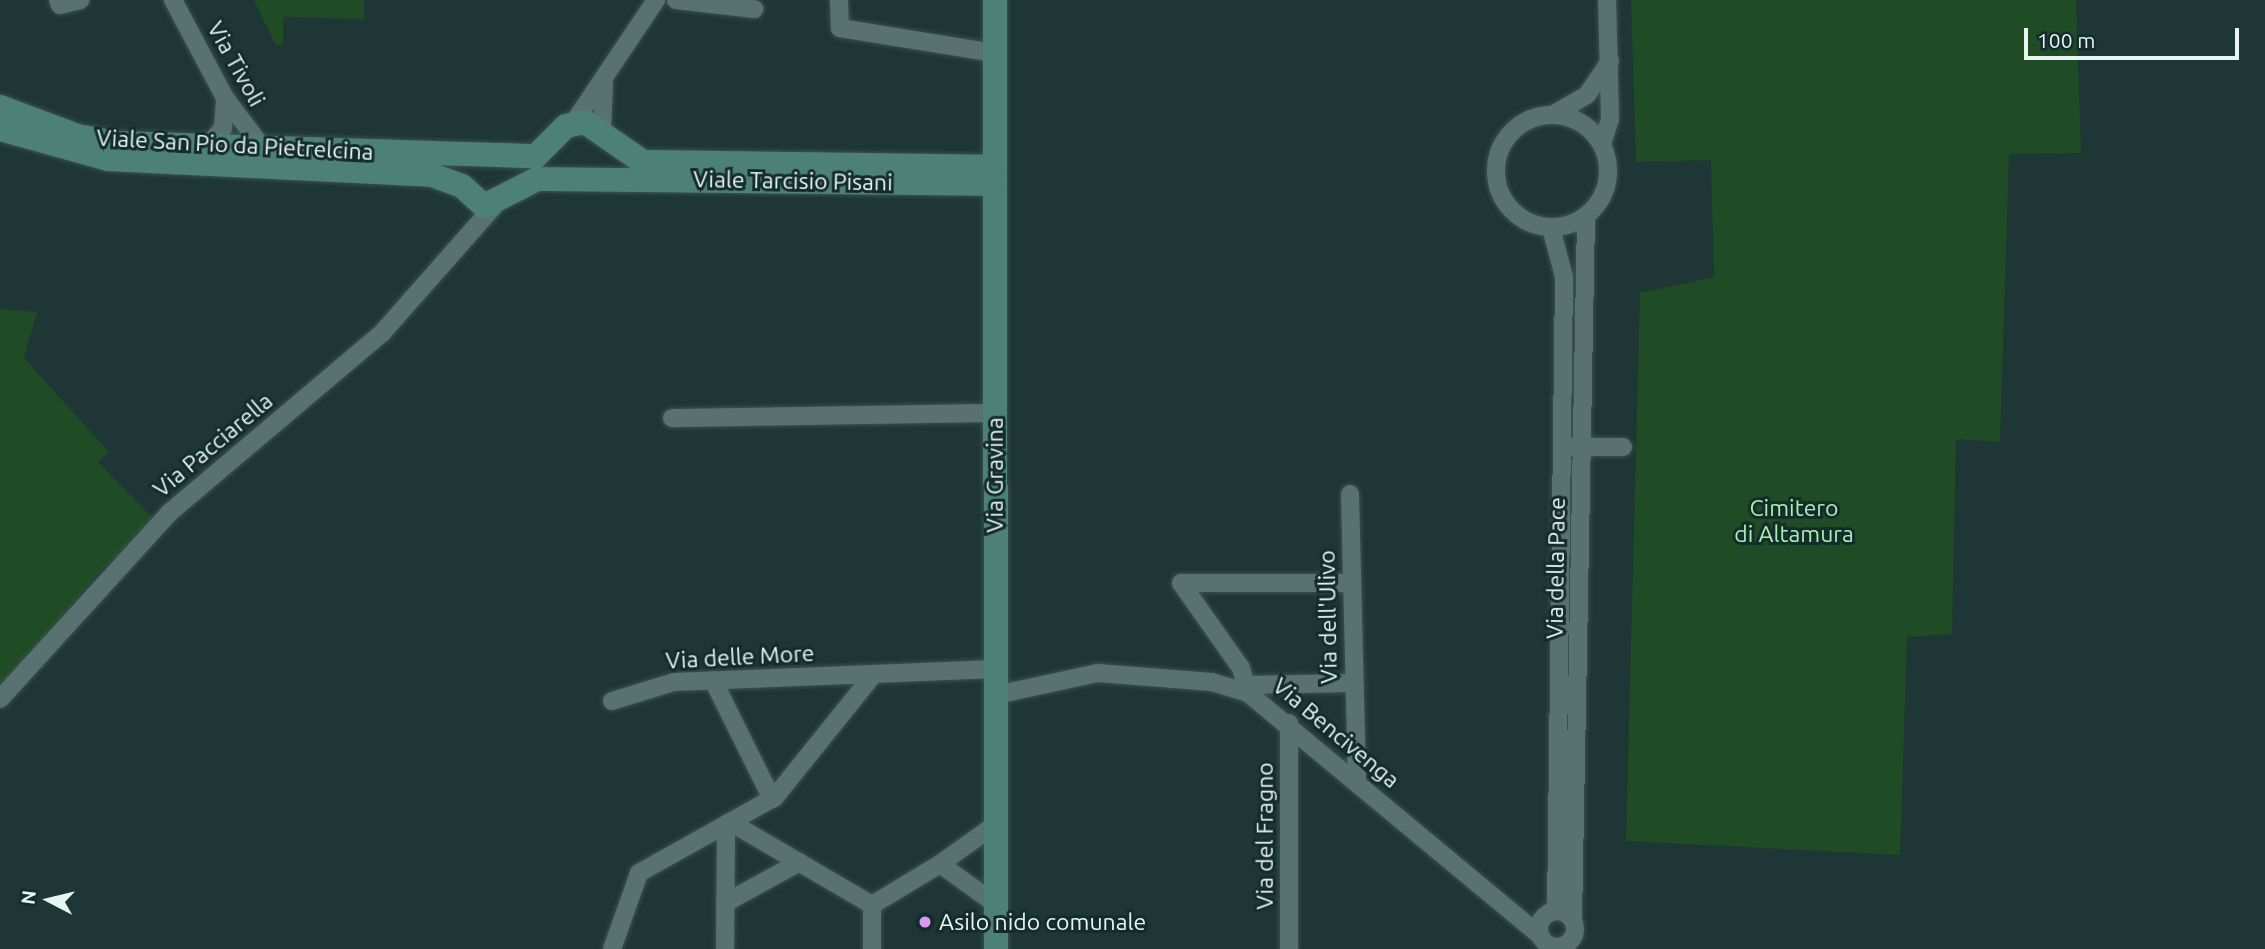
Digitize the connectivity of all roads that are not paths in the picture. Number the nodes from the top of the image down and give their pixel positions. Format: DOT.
graph roads {
  1 [pos="80,0"];
  2 [pos="173,0"];
  3 [pos="656,0"];
  4 [pos="676,0"];
  5 [pos="839,0"];
  6 [pos="995,0"];
  7 [pos="1607,0"];
  8 [pos="59,3"];
  9 [pos="754,9"];
  10 [pos="995,53"];
  11 [pos="1610,61"];
  12 [pos="604,83"];
  13 [pos="225,98"];
  14 [pos="0,107"];
  15 [pos="1554,114"];
  16 [pos="574,122"];
  17 [pos="0,129"];
  18 [pos="606,136"];
  19 [pos="1602,144"];
  20 [pos="208,146"];
  21 [pos="262,148"];
  22 [pos="475,155"];
  23 [pos="995,176"];
  24 [pos="590,178"];
  25 [pos="476,197"];
  26 [pos="1586,217"];
  27 [pos="1551,228"];
  28 [pos="995,413"];
  29 [pos="672,418"];
  30 [pos="1564,447"];
  31 [pos="1582,447"];
  32 [pos="1623,447"];
  33 [pos="1350,494"];
  34 [pos="1352,583"];
  35 [pos="996,669"];
  36 [pos="873,675"];
  37 [pos="713,680"];
  38 [pos="1354,683"];
  39 [pos="1247,689"];
  40 [pos="996,695"];
  41 [pos="0,699"];
  42 [pos="612,701"];
  43 [pos="1289,723"];
  44 [pos="1357,781"];
  45 [pos="772,799"];
  46 [pos="728,823"];
  47 [pos="996,824"];
  48 [pos="800,862"];
  49 [pos="940,864"];
  50 [pos="725,903"];
  51 [pos="872,905"];
  52 [pos="997,905"];
  53 [pos="1556,911"];
  54 [pos="1534,928"];
  55 [pos="1567,941"];
  56 [pos="612,949"];
  57 [pos="725,949"];
  58 [pos="872,949"];
  59 [pos="996,949"];
  60 [pos="1289,949"];
  1 -- 8 [label="street"];
  2 -- 13 [label="street, Via Tivoli"];
  3 -- 12 [label="street"];
  4 -- 9 [label="street"];
  5 -- 10 [label="street"];
  6 -- 10 [label="main road, Via Gravina"];
  7 -- 11 [label="street"];
  10 -- 23 [label="main road, Via Gravina"];
  11 -- 15 [label="street"];
  11 -- 19 [label="street"];
  12 -- 16 [label="street"];
  12 -- 18 [label="street"];
  13 -- 20 [label="street"];
  13 -- 21 [label="street, Via Tivoli"];
  14 -- 20 [label="main road, Viale San Pio da Pietrelcina"];
  15 -- 19 [label="street"];
  15 -- 27 [label="street"];
  16 -- 18 [label="main road, Viale Tarcisio Pisani"];
  16 -- 22 [label="main road, Viale San Pio da Pietrelcina"];
  17 -- 25 [label="main road, Viale San Pio da Pietrelcina"];
  18 -- 23 [label="main road, Viale Tarcisio Pisani"];
  18 -- 24 [label="main road"];
  19 -- 26 [label="street"];
  20 -- 21 [label="main road, Viale San Pio da Pietrelcina"];
  21 -- 22 [label="main road, Viale San Pio da Pietrelcina"];
  22 -- 25 [label="main road"];
  23 -- 24 [label="main road, Viale Tarcisio Pisani"];
  23 -- 28 [label="main road, Via Gravina"];
  24 -- 25 [label="main road, Viale Tarcisio Pisani"];
  25 -- 41 [label="street, Via Pacciarella"];
  26 -- 27 [label="street"];
  26 -- 31 [label="street, Via della Pace"];
  27 -- 30 [label="street, Via della Pace"];
  28 -- 29 [label="street"];
  28 -- 35 [label="main road, Via Gravina"];
  30 -- 31 [label="street"];
  30 -- 53 [label="street, Via della Pace"];
  31 -- 32 [label="street"];
  31 -- 55 [label="street, Via della Pace"];
  33 -- 34 [label="street, Via dell'Ulivo"];
  34 -- 38 [label="street, Via dell'Ulivo"];
  34 -- 39 [label="street"];
  35 -- 36 [label="street, Via delle More"];
  35 -- 40 [label="main road, Via Gravina"];
  36 -- 37 [label="street, Via delle More"];
  36 -- 45 [label="street"];
  37 -- 42 [label="street, Via delle More"];
  37 -- 45 [label="street"];
  38 -- 39 [label="street"];
  38 -- 44 [label="street, Via dell'Ulivo"];
  39 -- 40 [label="street, Via Bencivenga"];
  39 -- 43 [label="street, Via Bencivenga"];
  40 -- 47 [label="main road, Via Gravina"];
  43 -- 44 [label="street, Via Bencivenga"];
  43 -- 60 [label="street, Via del Fragno"];
  44 -- 54 [label="street, Via Bencivenga"];
  45 -- 46 [label="street"];
  46 -- 48 [label="street"];
  46 -- 50 [label="street"];
  46 -- 56 [label="street"];
  47 -- 49 [label="street"];
  47 -- 52 [label="main road, Via Gravina"];
  48 -- 50 [label="street"];
  48 -- 51 [label="street"];
  49 -- 51 [label="street"];
  49 -- 52 [label="street"];
  50 -- 57 [label="street"];
  51 -- 58 [label="street"];
  52 -- 59 [label="main road, Via Gravina"];
  53 -- 54 [label="street"];
  53 -- 55 [label="street"];
  54 -- 55 [label="street, Via Bencivenga"];
}
